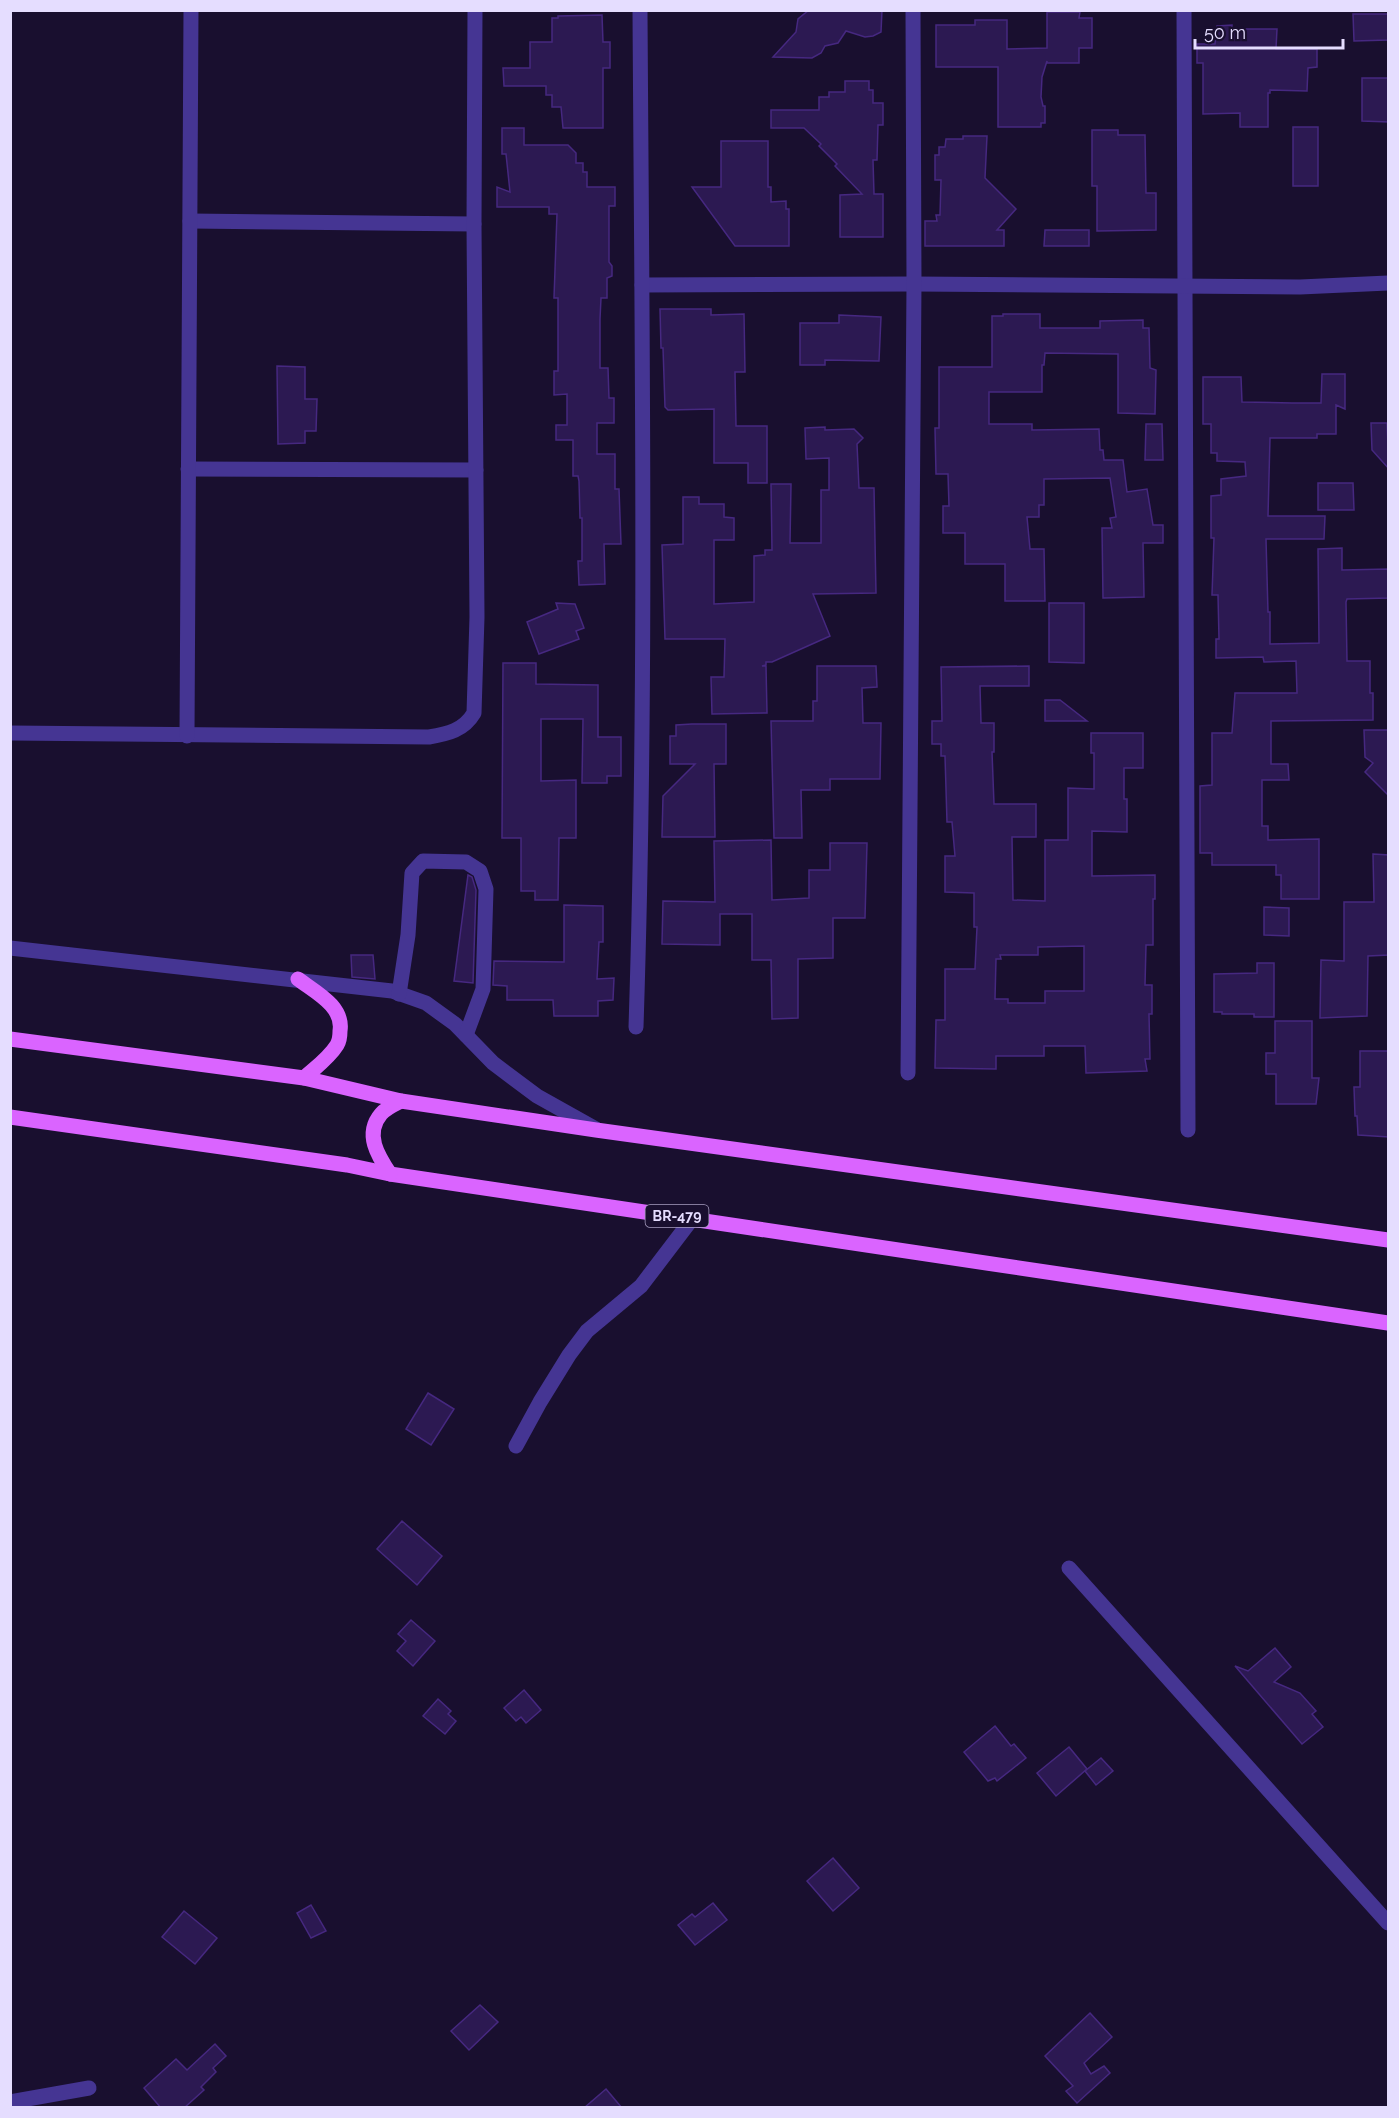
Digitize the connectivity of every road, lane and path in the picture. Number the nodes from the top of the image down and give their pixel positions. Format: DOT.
graph roads {
  1 [pos="191,10"];
  2 [pos="476,10"];
  3 [pos="640,10"];
  4 [pos="913,10"];
  5 [pos="1184,10"];
  6 [pos="190,221"];
  7 [pos="474,224"];
  8 [pos="1389,283"];
  9 [pos="914,284"];
  10 [pos="642,285"];
  11 [pos="1185,285"];
  12 [pos="188,469"];
  13 [pos="476,470"];
  14 [pos="10,733"];
  15 [pos="187,736"];
  16 [pos="10,948"];
  17 [pos="298,979"];
  18 [pos="399,993"];
  19 [pos="636,1027"];
  20 [pos="466,1035"];
  21 [pos="10,1039"];
  22 [pos="908,1073"];
  23 [pos="304,1078"];
  24 [pos="401,1101"];
  25 [pos="10,1117"];
  26 [pos="596,1130"];
  27 [pos="1188,1130"];
  28 [pos="390,1174"];
  29 [pos="692,1219"];
  30 [pos="1389,1240"];
  31 [pos="1389,1323"];
  32 [pos="516,1446"];
  33 [pos="1069,1568"];
  34 [pos="1389,1923"];
  35 [pos="89,2088"];
  36 [pos="10,2102"];
  1 -- 6 [label="street"];
  2 -- 7 [label="street"];
  3 -- 10 [label="street"];
  4 -- 9 [label="street"];
  5 -- 11 [label="street"];
  6 -- 7 [label="street"];
  6 -- 12 [label="street"];
  7 -- 13 [label="street"];
  8 -- 11 [label="street"];
  9 -- 10 [label="street"];
  9 -- 11 [label="street"];
  9 -- 22 [label="street"];
  10 -- 19 [label="street"];
  11 -- 27 [label="street"];
  12 -- 13 [label="street"];
  12 -- 15 [label="street"];
  13 -- 15 [label="street"];
  14 -- 15 [label="street"];
  16 -- 17 [label="street"];
  17 -- 18 [label="street"];
  17 -- 23 [label="main road"];
  18 -- 20 [label="street"];
  18 -- 20 [label="street"];
  20 -- 26 [label="street"];
  21 -- 23 [label="main road"];
  23 -- 24 [label="main road"];
  24 -- 26 [label="main road"];
  24 -- 28 [label="main road"];
  25 -- 28 [label="main road, BR-479"];
  26 -- 30 [label="main road"];
  28 -- 29 [label="main road, BR-479"];
  29 -- 31 [label="main road, BR-479"];
  29 -- 32 [label="street"];
  33 -- 34 [label="street"];
  35 -- 36 [label="street"];
}
